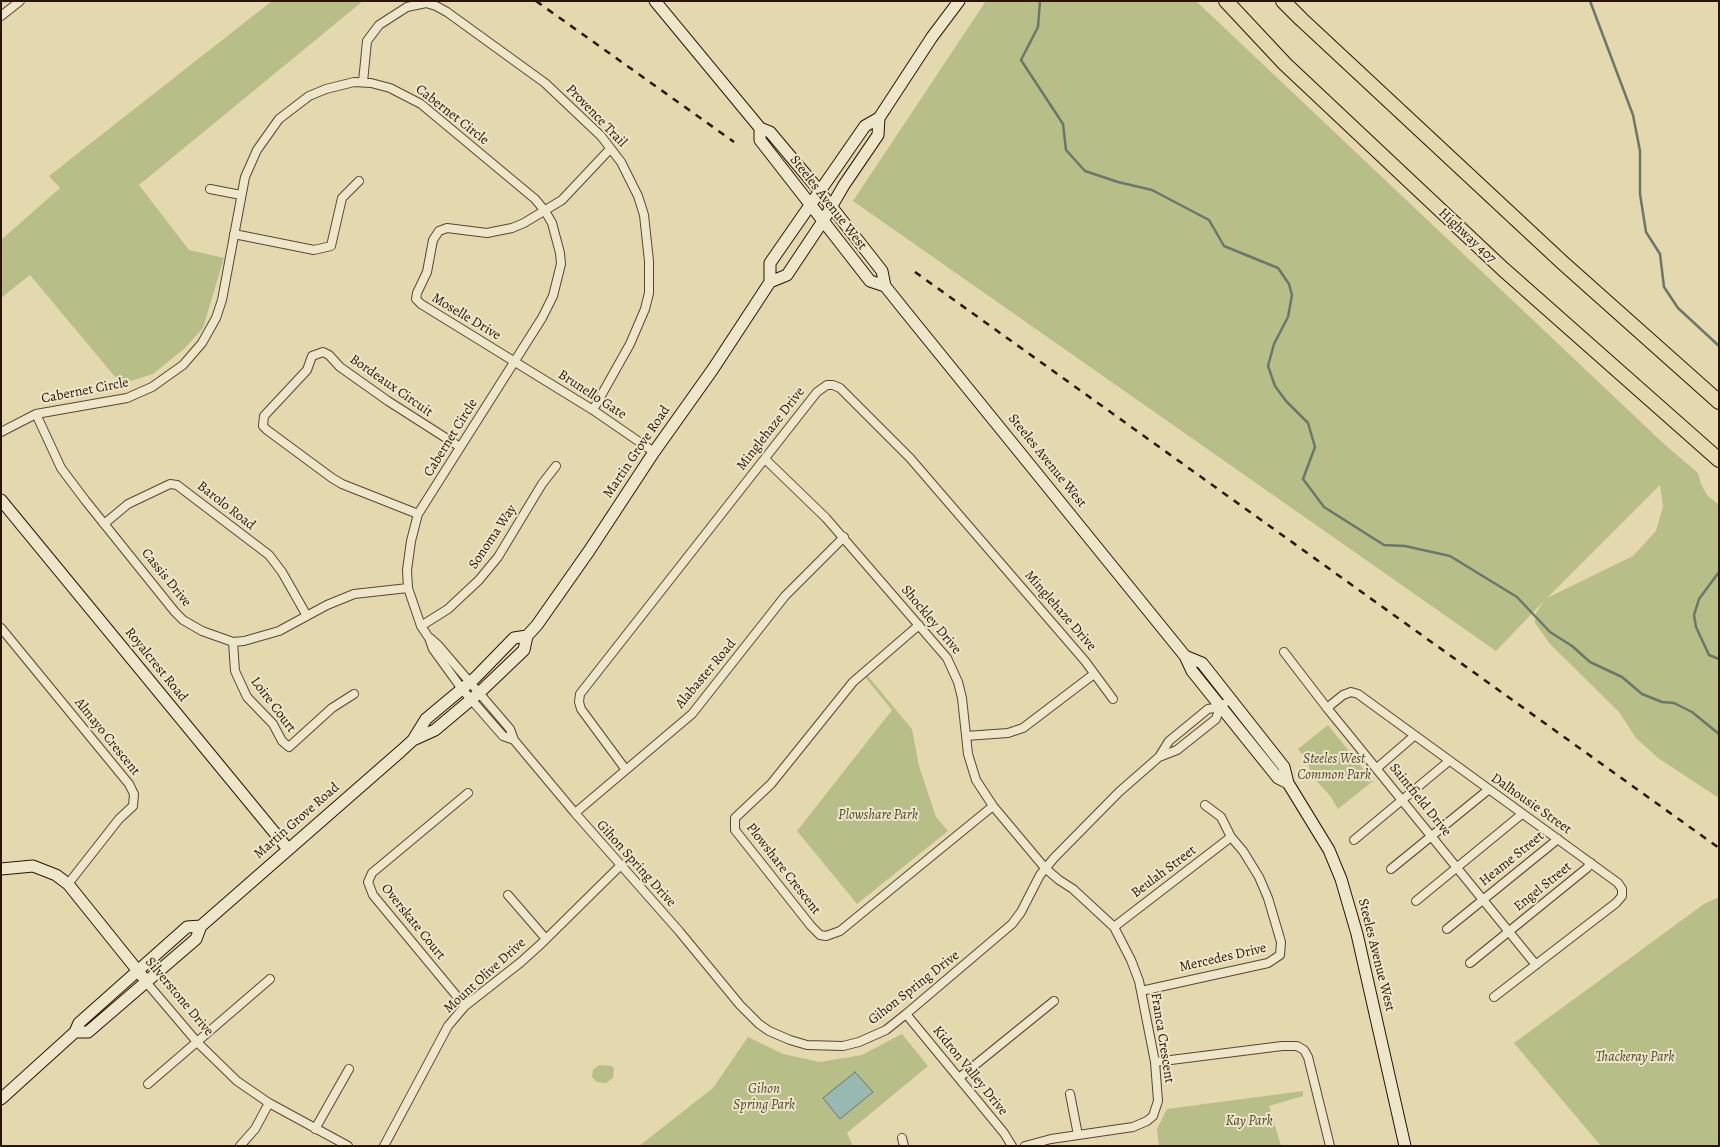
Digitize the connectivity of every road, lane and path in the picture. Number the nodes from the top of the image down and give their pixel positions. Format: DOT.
graph roads {
  1 [pos="20,1"];
  2 [pos="655,1"];
  3 [pos="959,1"];
  4 [pos="1226,1"];
  5 [pos="1283,1"];
  6 [pos="1,16"];
  7 [pos="364,82"];
  8 [pos="879,118"];
  9 [pos="760,128"];
  10 [pos="610,149"];
  11 [pos="359,181"];
  12 [pos="210,189"];
  13 [pos="819,192"];
  14 [pos="241,195"];
  15 [pos="810,204"];
  16 [pos="832,207"];
  17 [pos="545,211"];
  18 [pos="823,221"];
  19 [pos="234,234"];
  20 [pos="770,282"];
  21 [pos="885,286"];
  22 [pos="515,361"];
  23 [pos="1719,402"];
  24 [pos="593,410"];
  25 [pos="36,414"];
  26 [pos="1,432"];
  27 [pos="460,448"];
  28 [pos="654,452"];
  29 [pos="765,459"];
  30 [pos="1719,460"];
  31 [pos="556,466"];
  32 [pos="1,500"];
  33 [pos="418,514"];
  34 [pos="104,524"];
  35 [pos="844,538"];
  36 [pos="408,588"];
  37 [pos="307,616"];
  38 [pos="919,625"];
  39 [pos="421,626"];
  40 [pos="1,628"];
  41 [pos="527,636"];
  42 [pos="233,642"];
  43 [pos="1284,652"];
  44 [pos="1184,656"];
  45 [pos="1094,674"];
  46 [pos="466,686"];
  47 [pos="354,694"];
  48 [pos="475,696"];
  49 [pos="1113,699"];
  50 [pos="1230,699"];
  51 [pos="1220,707"];
  52 [pos="1327,708"];
  53 [pos="966,736"];
  54 [pos="1414,736"];
  55 [pos="413,740"];
  56 [pos="1159,756"];
  57 [pos="1449,761"];
  58 [pos="1377,768"];
  59 [pos="626,770"];
  60 [pos="1288,783"];
  61 [pos="1488,790"];
  62 [pos="468,793"];
  63 [pos="1403,800"];
  64 [pos="1204,805"];
  65 [pos="993,806"];
  66 [pos="575,814"];
  67 [pos="1522,814"];
  68 [pos="1432,836"];
  69 [pos="1231,837"];
  70 [pos="1558,839"];
  71 [pos="1354,840"];
  72 [pos="288,849"];
  73 [pos="1591,863"];
  74 [pos="620,866"];
  75 [pos="1457,866"];
  76 [pos="1045,868"];
  77 [pos="1,869"];
  78 [pos="1391,869"];
  79 [pos="68,884"];
  80 [pos="508,895"];
  81 [pos="1483,899"];
  82 [pos="1416,901"];
  83 [pos="201,926"];
  84 [pos="1114,927"];
  85 [pos="1447,929"];
  86 [pos="1510,931"];
  87 [pos="546,939"];
  88 [pos="1470,964"];
  89 [pos="1536,965"];
  90 [pos="138,971"];
  91 [pos="270,979"];
  92 [pos="146,982"];
  93 [pos="1140,991"];
  94 [pos="1494,997"];
  95 [pos="1054,1001"];
  96 [pos="466,1006"];
  97 [pos="906,1014"];
  98 [pos="75,1032"];
  99 [pos="197,1042"];
  100 [pos="1155,1062"];
  101 [pos="349,1070"];
  102 [pos="959,1078"];
  103 [pos="148,1084"];
  104 [pos="1070,1094"];
  105 [pos="1,1099"];
  106 [pos="269,1103"];
  107 [pos="315,1129"];
  108 [pos="1078,1134"];
  109 [pos="240,1146"];
  110 [pos="348,1146"];
  111 [pos="384,1146"];
  112 [pos="1012,1146"];
  113 [pos="1025,1146"];
  114 [pos="1330,1146"];
  115 [pos="1405,1146"];
  1 -- 6 [label="street"];
  2 -- 9 [label="main road, Steeles Avenue West"];
  3 -- 8 [label="main road, Martin Grove Road"];
  4 -- 30 [label="highway, Highway 407"];
  5 -- 23 [label="highway"];
  7 -- 10 [label="street, Provence Trail"];
  7 -- 14 [label="street, Cabernet Circle"];
  7 -- 17 [label="street, Cabernet Circle"];
  8 -- 13 [label="main road, Martin Grove Road"];
  8 -- 16 [label="main road, Martin Grove Road"];
  9 -- 13 [label="main road, Steeles Avenue West"];
  9 -- 15 [label="main road, Steeles Avenue West"];
  10 -- 17 [label="street, Moselle Drive"];
  10 -- 24 [label="street, Provence Trail"];
  11 -- 19 [label="street"];
  12 -- 14 [label="street"];
  13 -- 15 [label="main road, Martin Grove Road"];
  13 -- 16 [label="main road, Steeles Avenue West"];
  14 -- 19 [label="street, Cabernet Circle"];
  15 -- 18 [label="main road, Steeles Avenue West"];
  15 -- 20 [label="main road, Martin Grove Road"];
  16 -- 18 [label="main road, Martin Grove Road"];
  16 -- 21 [label="main road, Steeles Avenue West"];
  17 -- 22 [label="street, Cabernet Circle"];
  17 -- 22 [label="street, Moselle Drive"];
  18 -- 20 [label="main road, Martin Grove Road"];
  18 -- 21 [label="main road, Steeles Avenue West"];
  19 -- 25 [label="street, Cabernet Circle"];
  20 -- 28 [label="main road, Martin Grove Road"];
  21 -- 44 [label="main road, Steeles Avenue West"];
  22 -- 24 [label="street, Brunello Gate"];
  22 -- 27 [label="street, Cabernet Circle"];
  24 -- 28 [label="street, Brunello Gate"];
  25 -- 26 [label="street, Cabernet Circle"];
  25 -- 34 [label="street, Cassis Drive"];
  27 -- 33 [label="street, Cabernet Circle"];
  27 -- 33 [label="street, Bordeaux Circuit"];
  28 -- 41 [label="main road, Martin Grove Road"];
  29 -- 35 [label="street, Shockley Drive"];
  29 -- 45 [label="street, Minglehaze Drive"];
  29 -- 59 [label="street, Minglehaze Drive"];
  31 -- 39 [label="street, Sonoma Way"];
  32 -- 72 [label="main road, Royalcrest Road"];
  33 -- 36 [label="street, Cabernet Circle"];
  34 -- 37 [label="street, Barolo Road"];
  34 -- 42 [label="street, Cassis Drive"];
  35 -- 38 [label="street, Shockley Drive"];
  35 -- 59 [label="street, Alabaster Road"];
  36 -- 37 [label="street"];
  36 -- 39 [label="street, Cabernet Circle"];
  37 -- 42 [label="street"];
  38 -- 53 [label="street, Shockley Drive"];
  38 -- 65 [label="street, Plowshare Crescent"];
  39 -- 46 [label="street, Cabernet Circle"];
  40 -- 79 [label="street, Almayo Crescent"];
  41 -- 46 [label="main road, Martin Grove Road"];
  41 -- 48 [label="main road, Martin Grove Road"];
  42 -- 47 [label="street, Loire Court"];
  43 -- 52 [label="street, Saintfield Drive"];
  44 -- 50 [label="main road, Steeles Avenue West"];
  44 -- 51 [label="main road, Steeles Avenue West"];
  45 -- 49 [label="street, Minglehaze Drive"];
  45 -- 53 [label="street, Minglehaze Drive"];
  46 -- 48 [label="street, Gihon Spring Drive"];
  46 -- 55 [label="main road, Martin Grove Road"];
  48 -- 55 [label="main road, Martin Grove Road"];
  48 -- 66 [label="street, Gihon Spring Drive"];
  50 -- 51 [label="street, Gihon Spring Drive"];
  50 -- 60 [label="main road, Steeles Avenue West"];
  51 -- 56 [label="street, Gihon Spring Drive"];
  51 -- 56 [label="street, Gihon Spring Drive"];
  51 -- 60 [label="main road, Steeles Avenue West"];
  52 -- 54 [label="street, Dalhousie Street"];
  52 -- 58 [label="street, Saintfield Drive"];
  53 -- 65 [label="street, Shockley Drive"];
  54 -- 57 [label="street, Dalhousie Street"];
  54 -- 58 [label="street"];
  55 -- 72 [label="main road, Martin Grove Road"];
  56 -- 76 [label="street, Gihon Spring Drive"];
  57 -- 61 [label="street, Dalhousie Street"];
  57 -- 63 [label="street"];
  58 -- 63 [label="street, Saintfield Drive"];
  59 -- 66 [label="street, Alabaster Road"];
  60 -- 115 [label="main road, Steeles Avenue West"];
  61 -- 67 [label="street, Dalhousie Street"];
  61 -- 68 [label="street"];
  62 -- 96 [label="street, Overskate Court"];
  63 -- 68 [label="street, Saintfield Drive"];
  63 -- 71 [label="street"];
  64 -- 69 [label="street, Mercedes Drive"];
  65 -- 76 [label="street, Shockley Drive"];
  66 -- 74 [label="street, Gihon Spring Drive"];
  67 -- 70 [label="street, Dalhousie Street"];
  67 -- 75 [label="street"];
  68 -- 75 [label="street, Saintfield Drive"];
  68 -- 78 [label="street"];
  69 -- 84 [label="street, Beulah Street"];
  69 -- 93 [label="street, Mercedes Drive"];
  70 -- 73 [label="street, Dalhousie Street"];
  70 -- 81 [label="street, Heame Street"];
  72 -- 83 [label="main road, Martin Grove Road"];
  73 -- 86 [label="street, Engel Street"];
  73 -- 89 [label="street, Dalhousie Street"];
  74 -- 87 [label="street, Mount Olive Drive"];
  74 -- 97 [label="street, Gihon Spring Drive"];
  75 -- 81 [label="street, Saintfield Drive"];
  75 -- 82 [label="street"];
  76 -- 84 [label="street, Franca Crescent"];
  76 -- 97 [label="street, Gihon Spring Drive"];
  77 -- 79 [label="main road, Silverstone Drive"];
  79 -- 90 [label="main road, Silverstone Drive"];
  80 -- 87 [label="street"];
  81 -- 85 [label="street, Heame Street"];
  81 -- 86 [label="street, Saintfield Drive"];
  83 -- 90 [label="main road, Martin Grove Road"];
  83 -- 92 [label="main road, Martin Grove Road"];
  84 -- 93 [label="street, Franca Crescent"];
  86 -- 88 [label="street, Engel Street"];
  86 -- 89 [label="street, Saintfield Drive"];
  87 -- 96 [label="street, Mount Olive Drive"];
  89 -- 94 [label="street"];
  90 -- 92 [label="main road, Silverstone Drive"];
  90 -- 98 [label="main road, Martin Grove Road"];
  91 -- 99 [label="street"];
  92 -- 98 [label="main road, Martin Grove Road"];
  92 -- 99 [label="street, Silverstone Drive"];
  93 -- 100 [label="street, Franca Crescent"];
  95 -- 102 [label="street"];
  96 -- 111 [label="street, Mount Olive Drive"];
  97 -- 102 [label="street, Kidron Valley Drive"];
  98 -- 105 [label="main road, Martin Grove Road"];
  99 -- 103 [label="street"];
  99 -- 106 [label="street, Silverstone Drive"];
  100 -- 108 [label="street, Franca Crescent"];
  100 -- 114 [label="street"];
  101 -- 107 [label="street"];
  102 -- 112 [label="street, Kidron Valley Drive"];
  104 -- 108 [label="street"];
  106 -- 107 [label="street, Silverstone Drive"];
  106 -- 109 [label="street"];
  107 -- 110 [label="street, Silverstone Drive"];
  108 -- 113 [label="street, Franca Crescent"];
}
